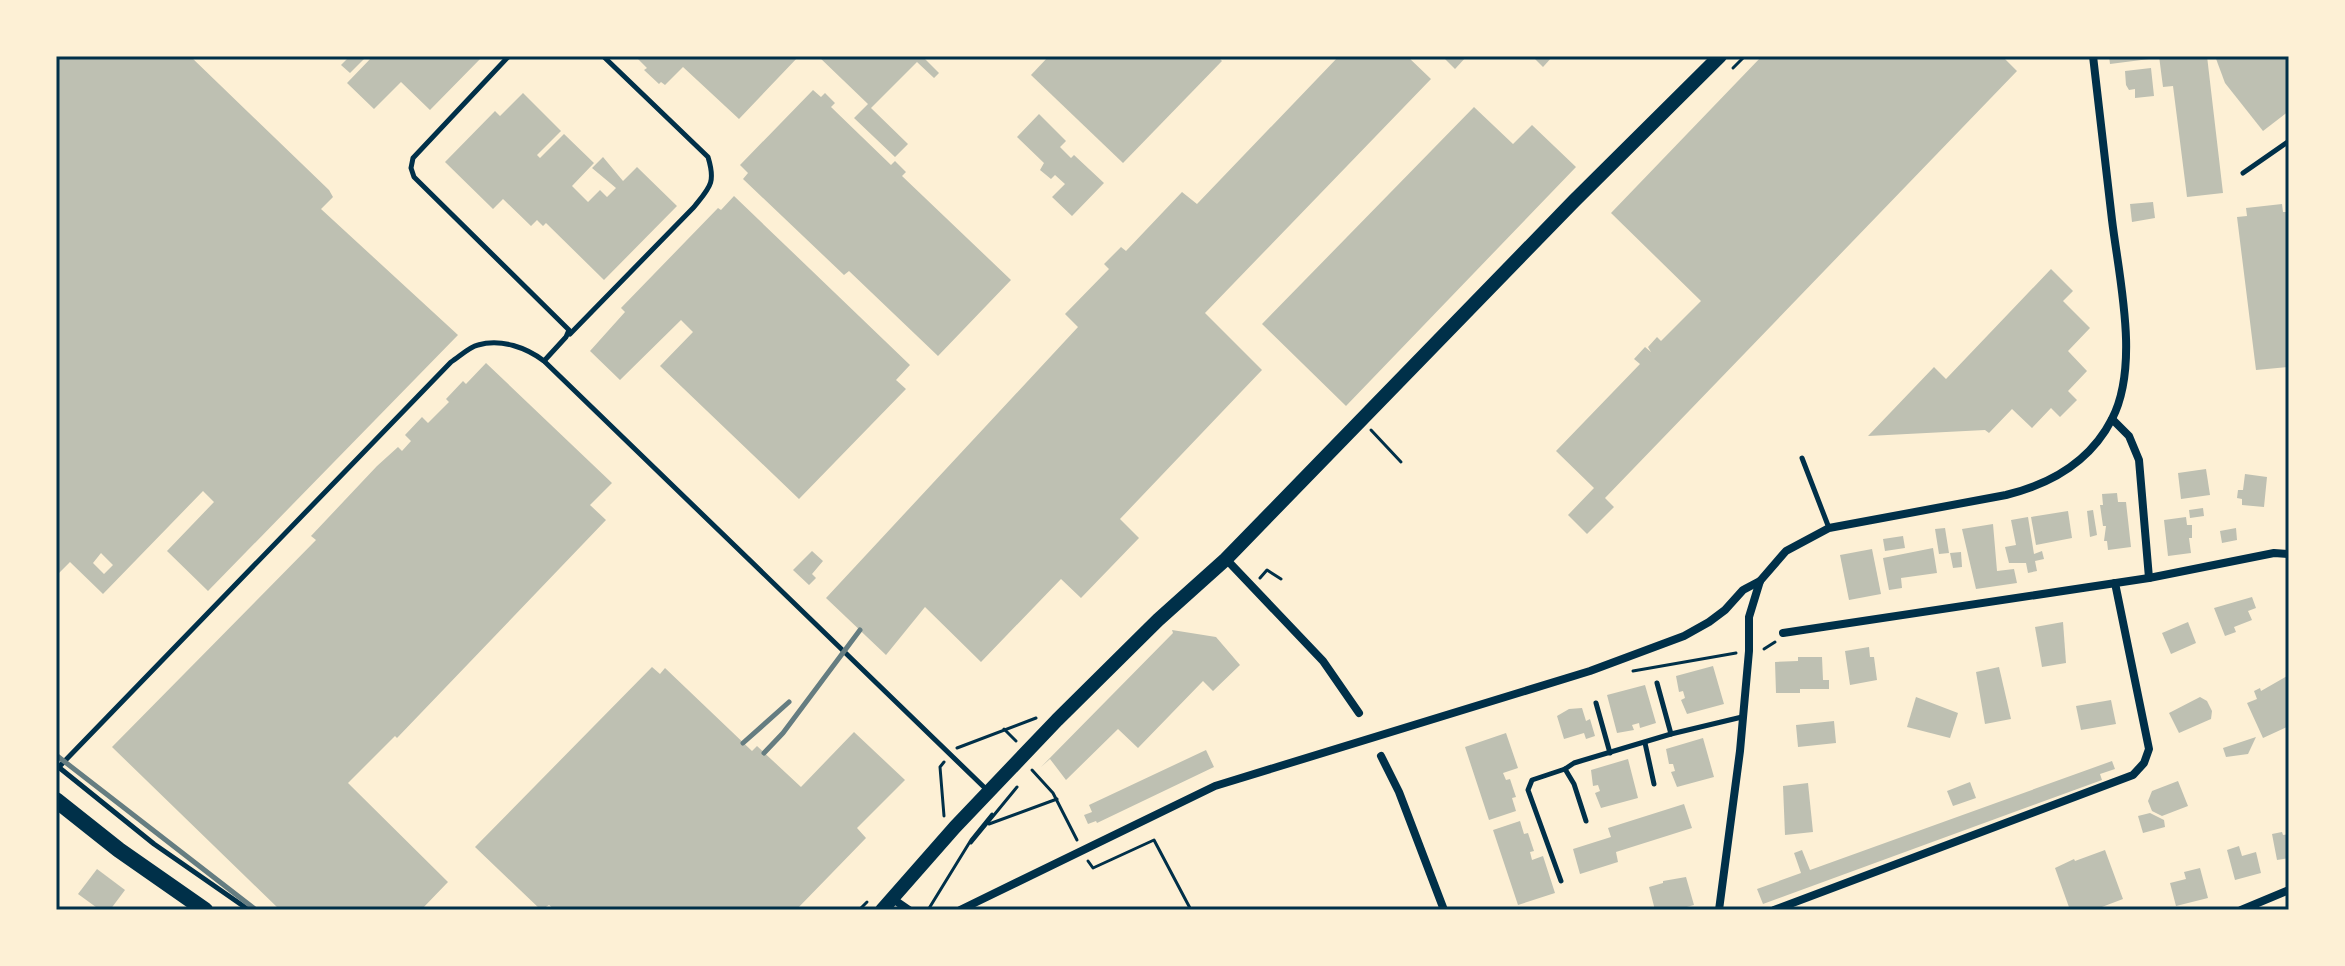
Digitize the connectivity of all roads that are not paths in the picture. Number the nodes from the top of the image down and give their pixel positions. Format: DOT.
graph roads {
  1 [pos="509,56"];
  2 [pos="603,56"];
  3 [pos="1720,56"];
  4 [pos="2093,56"];
  5 [pos="2289,141"];
  6 [pos="2243,173"];
  7 [pos="566,337"];
  8 [pos="544,361"];
  9 [pos="2112,419"];
  10 [pos="1802,458"];
  11 [pos="1829,528"];
  12 [pos="2289,554"];
  13 [pos="1226,559"];
  14 [pos="2149,578"];
  15 [pos="1760,581"];
  16 [pos="2115,583"];
  17 [pos="1783,633"];
  18 [pos="1657,683"];
  19 [pos="1596,703"];
  20 [pos="1359,713"];
  21 [pos="1743,717"];
  22 [pos="1671,734"];
  23 [pos="1645,743"];
  24 [pos="1610,753"];
  25 [pos="1381,756"];
  26 [pos="57,767"];
  27 [pos="1565,769"];
  28 [pos="1654,784"];
  29 [pos="988,792"];
  30 [pos="56,800"];
  31 [pos="1586,821"];
  32 [pos="1561,881"];
  33 [pos="2289,890"];
  34 [pos="888,904"];
  35 [pos="205,910"];
  36 [pos="249,910"];
  37 [pos="909,910"];
  38 [pos="960,910"];
  39 [pos="1444,910"];
  40 [pos="1719,910"];
  41 [pos="1774,910"];
  42 [pos="2241,910"];
  1 -- 7 [label="lane"];
  2 -- 7 [label="lane"];
  3 -- 13 [label="street"];
  4 -- 9 [label="street"];
  5 -- 6 [label="lane"];
  7 -- 8 [label="lane"];
  8 -- 26 [label="lane"];
  8 -- 29 [label="lane"];
  9 -- 11 [label="street"];
  9 -- 14 [label="street"];
  10 -- 11 [label="lane"];
  11 -- 15 [label="street"];
  12 -- 14 [label="street"];
  13 -- 20 [label="street"];
  13 -- 29 [label="street"];
  14 -- 16 [label="street"];
  15 -- 21 [label="street"];
  15 -- 38 [label="street"];
  16 -- 17 [label="street"];
  16 -- 41 [label="street"];
  18 -- 22 [label="lane"];
  19 -- 24 [label="lane"];
  21 -- 22 [label="lane"];
  21 -- 40 [label="street"];
  22 -- 23 [label="lane"];
  23 -- 24 [label="lane"];
  23 -- 28 [label="lane"];
  24 -- 27 [label="lane"];
  25 -- 39 [label="street"];
  26 -- 36 [label="lane"];
  27 -- 31 [label="lane"];
  27 -- 32 [label="lane"];
  29 -- 34 [label="street"];
  30 -- 35 [label="main road"];
  33 -- 42 [label="street"];
  34 -- 37 [label="street"];
}
